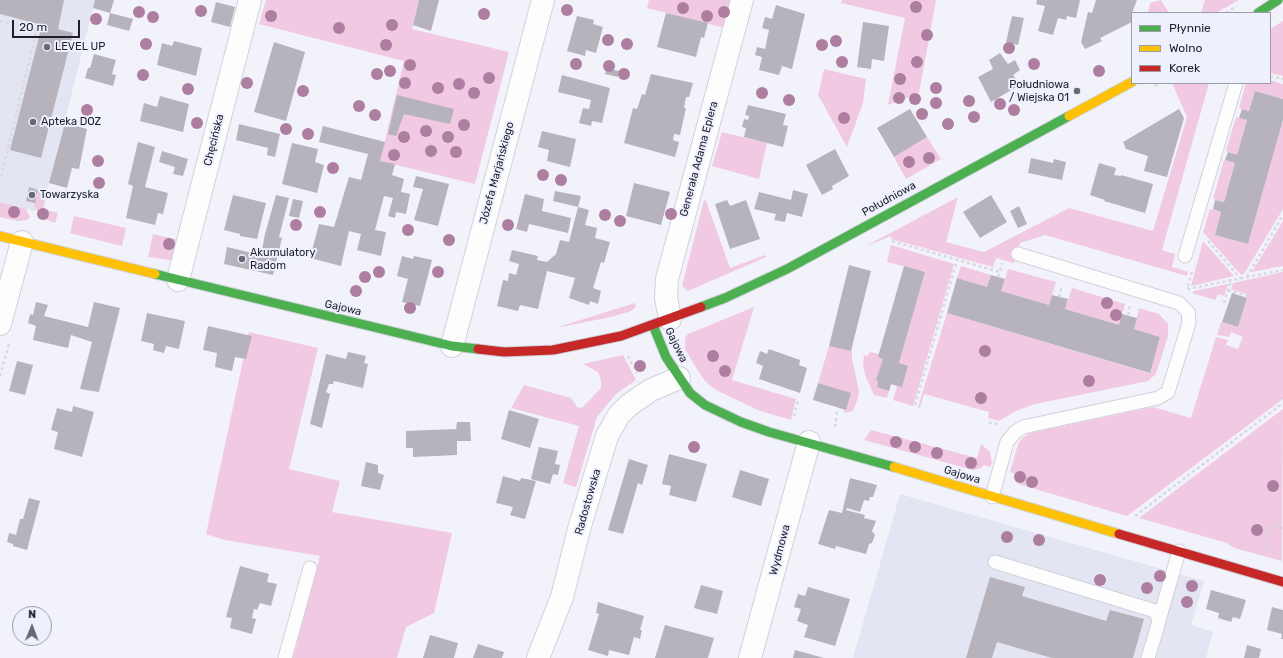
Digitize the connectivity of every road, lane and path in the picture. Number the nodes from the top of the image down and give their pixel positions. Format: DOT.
graph roads {
  1 [pos="250,0"];
  2 [pos="542,0"];
  3 [pos="742,0"];
  4 [pos="1278,0"];
  5 [pos="1260,12"];
  6 [pos="0,21"];
  7 [pos="1271,76"];
  8 [pos="1283,79"];
  9 [pos="1131,83"];
  10 [pos="1158,84"];
  11 [pos="1236,84"];
  12 [pos="1154,86"];
  13 [pos="1,177"];
  14 [pos="1283,215"];
  15 [pos="0,236"];
  16 [pos="1207,239"];
  17 [pos="892,241"];
  18 [pos="22,242"];
  19 [pos="1018,254"];
  20 [pos="1185,256"];
  21 [pos="957,260"];
  22 [pos="1010,266"];
  23 [pos="1283,270"];
  24 [pos="1000,272"];
  25 [pos="998,277"];
  26 [pos="1247,277"];
  27 [pos="178,280"];
  28 [pos="1231,280"];
  29 [pos="1063,281"];
  30 [pos="1228,290"];
  31 [pos="1059,296"];
  32 [pos="1247,296"];
  33 [pos="1224,303"];
  34 [pos="662,322"];
  35 [pos="5,331"];
  36 [pos="621,336"];
  37 [pos="452,346"];
  38 [pos="0,376"];
  39 [pos="679,378"];
  40 [pos="651,390"];
  41 [pos="798,401"];
  42 [pos="1283,403"];
  43 [pos="916,405"];
  44 [pos="837,412"];
  45 [pos="794,417"];
  46 [pos="1004,422"];
  47 [pos="989,423"];
  48 [pos="834,430"];
  49 [pos="809,442"];
  50 [pos="992,497"];
  51 [pos="1134,516"];
  52 [pos="1283,528"];
  53 [pos="1179,551"];
  54 [pos="1261,559"];
  55 [pos="995,562"];
  56 [pos="310,568"];
  57 [pos="1283,582"];
  58 [pos="1159,620"];
  59 [pos="286,658"];
  60 [pos="538,658"];
  61 [pos="750,658"];
  62 [pos="1148,658"];
  1 -- 27 [label="street, Chęcińska"];
  2 -- 37 [label="street, Józefa Marjańskiego"];
  3 -- 34 [label="street, Generała Adama Eplera"];
  4 -- 5 [label="street"];
  6 -- 13 [label="path"];
  7 -- 8 [label="path"];
  9 -- 34 [label="street, Południowa"];
  10 -- 12 [label="path"];
  11 -- 20 [label="lane"];
  14 -- 26 [label="path"];
  15 -- 18 [label="street, Gajowa"];
  16 -- 26 [label="path"];
  17 -- 21 [label="path"];
  18 -- 27 [label="street, Gajowa"];
  18 -- 35 [label="street"];
  19 -- 50 [label="lane"];
  21 -- 24 [label="path"];
  21 -- 43 [label="path"];
  22 -- 24 [label="path"];
  23 -- 26 [label="path"];
  24 -- 25 [label="path"];
  27 -- 37 [label="street, Gajowa"];
  28 -- 30 [label="path"];
  29 -- 31 [label="path"];
  30 -- 32 [label="path"];
  30 -- 33 [label="path"];
  34 -- 36 [label="street, Gajowa"];
  34 -- 39 [label="street, Gajowa"];
  35 -- 38 [label="path"];
  36 -- 37 [label="street, Gajowa"];
  36 -- 40 [label="path"];
  39 -- 40 [label="street, Radostowska"];
  39 -- 49 [label="street, Gajowa"];
  40 -- 60 [label="street, Radostowska"];
  41 -- 45 [label="path"];
  42 -- 51 [label="path"];
  44 -- 48 [label="path"];
  46 -- 47 [label="path"];
  49 -- 50 [label="street, Gajowa"];
  49 -- 61 [label="street, Wydmowa"];
  50 -- 53 [label="street, Gajowa"];
  52 -- 54 [label="path"];
  53 -- 57 [label="street, Gajowa"];
  53 -- 58 [label="lane"];
  55 -- 58 [label="lane"];
  56 -- 59 [label="lane"];
  58 -- 62 [label="lane"];
}
